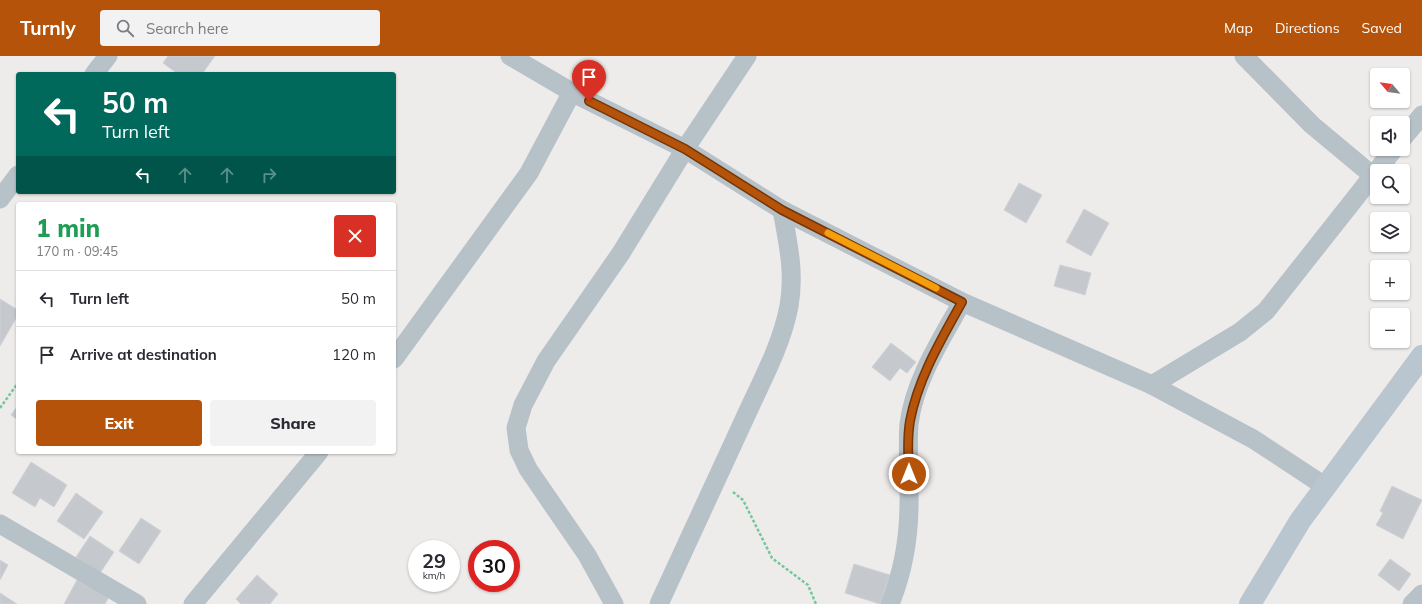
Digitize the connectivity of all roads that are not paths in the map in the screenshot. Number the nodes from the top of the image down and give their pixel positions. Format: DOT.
graph roads {
  1 [pos="108,56"];
  2 [pos="510,56"];
  3 [pos="1244,56"];
  4 [pos="746,57"];
  5 [pos="96,72"];
  6 [pos="572,92"];
  7 [pos="1422,115"];
  8 [pos="1410,130"];
  9 [pos="685,149"];
  10 [pos="1388,156"];
  11 [pos="1381,164"];
  12 [pos="1370,173"];
  13 [pos="16,177"];
  14 [pos="1370,178"];
  15 [pos="0,199"];
  16 [pos="782,210"];
  17 [pos="962,302"];
  18 [pos="396,356"];
  19 [pos="1422,356"];
  20 [pos="1152,385"];
  21 [pos="317,454"];
  22 [pos="1326,487"];
  23 [pos="0,524"];
  24 [pos="1422,594"];
  25 [pos="137,604"];
  26 [pos="192,604"];
  27 [pos="614,604"];
  28 [pos="659,604"];
  29 [pos="890,604"];
  30 [pos="1250,604"];
  31 [pos="1412,604"];
  1 -- 5 [label="street"];
  2 -- 6 [label="street"];
  3 -- 12 [label="street"];
  4 -- 9 [label="street"];
  6 -- 9 [label="street"];
  6 -- 18 [label="street"];
  7 -- 8 [label="street"];
  9 -- 16 [label="street"];
  9 -- 27 [label="street"];
  10 -- 11 [label="street"];
  13 -- 15 [label="street"];
  14 -- 20 [label="street"];
  16 -- 17 [label="street"];
  16 -- 28 [label="street"];
  17 -- 20 [label="street"];
  17 -- 29 [label="street"];
  19 -- 22 [label="street"];
  20 -- 22 [label="street"];
  21 -- 26 [label="street"];
  22 -- 30 [label="street"];
  23 -- 25 [label="street"];
  24 -- 31 [label="street"];
}
